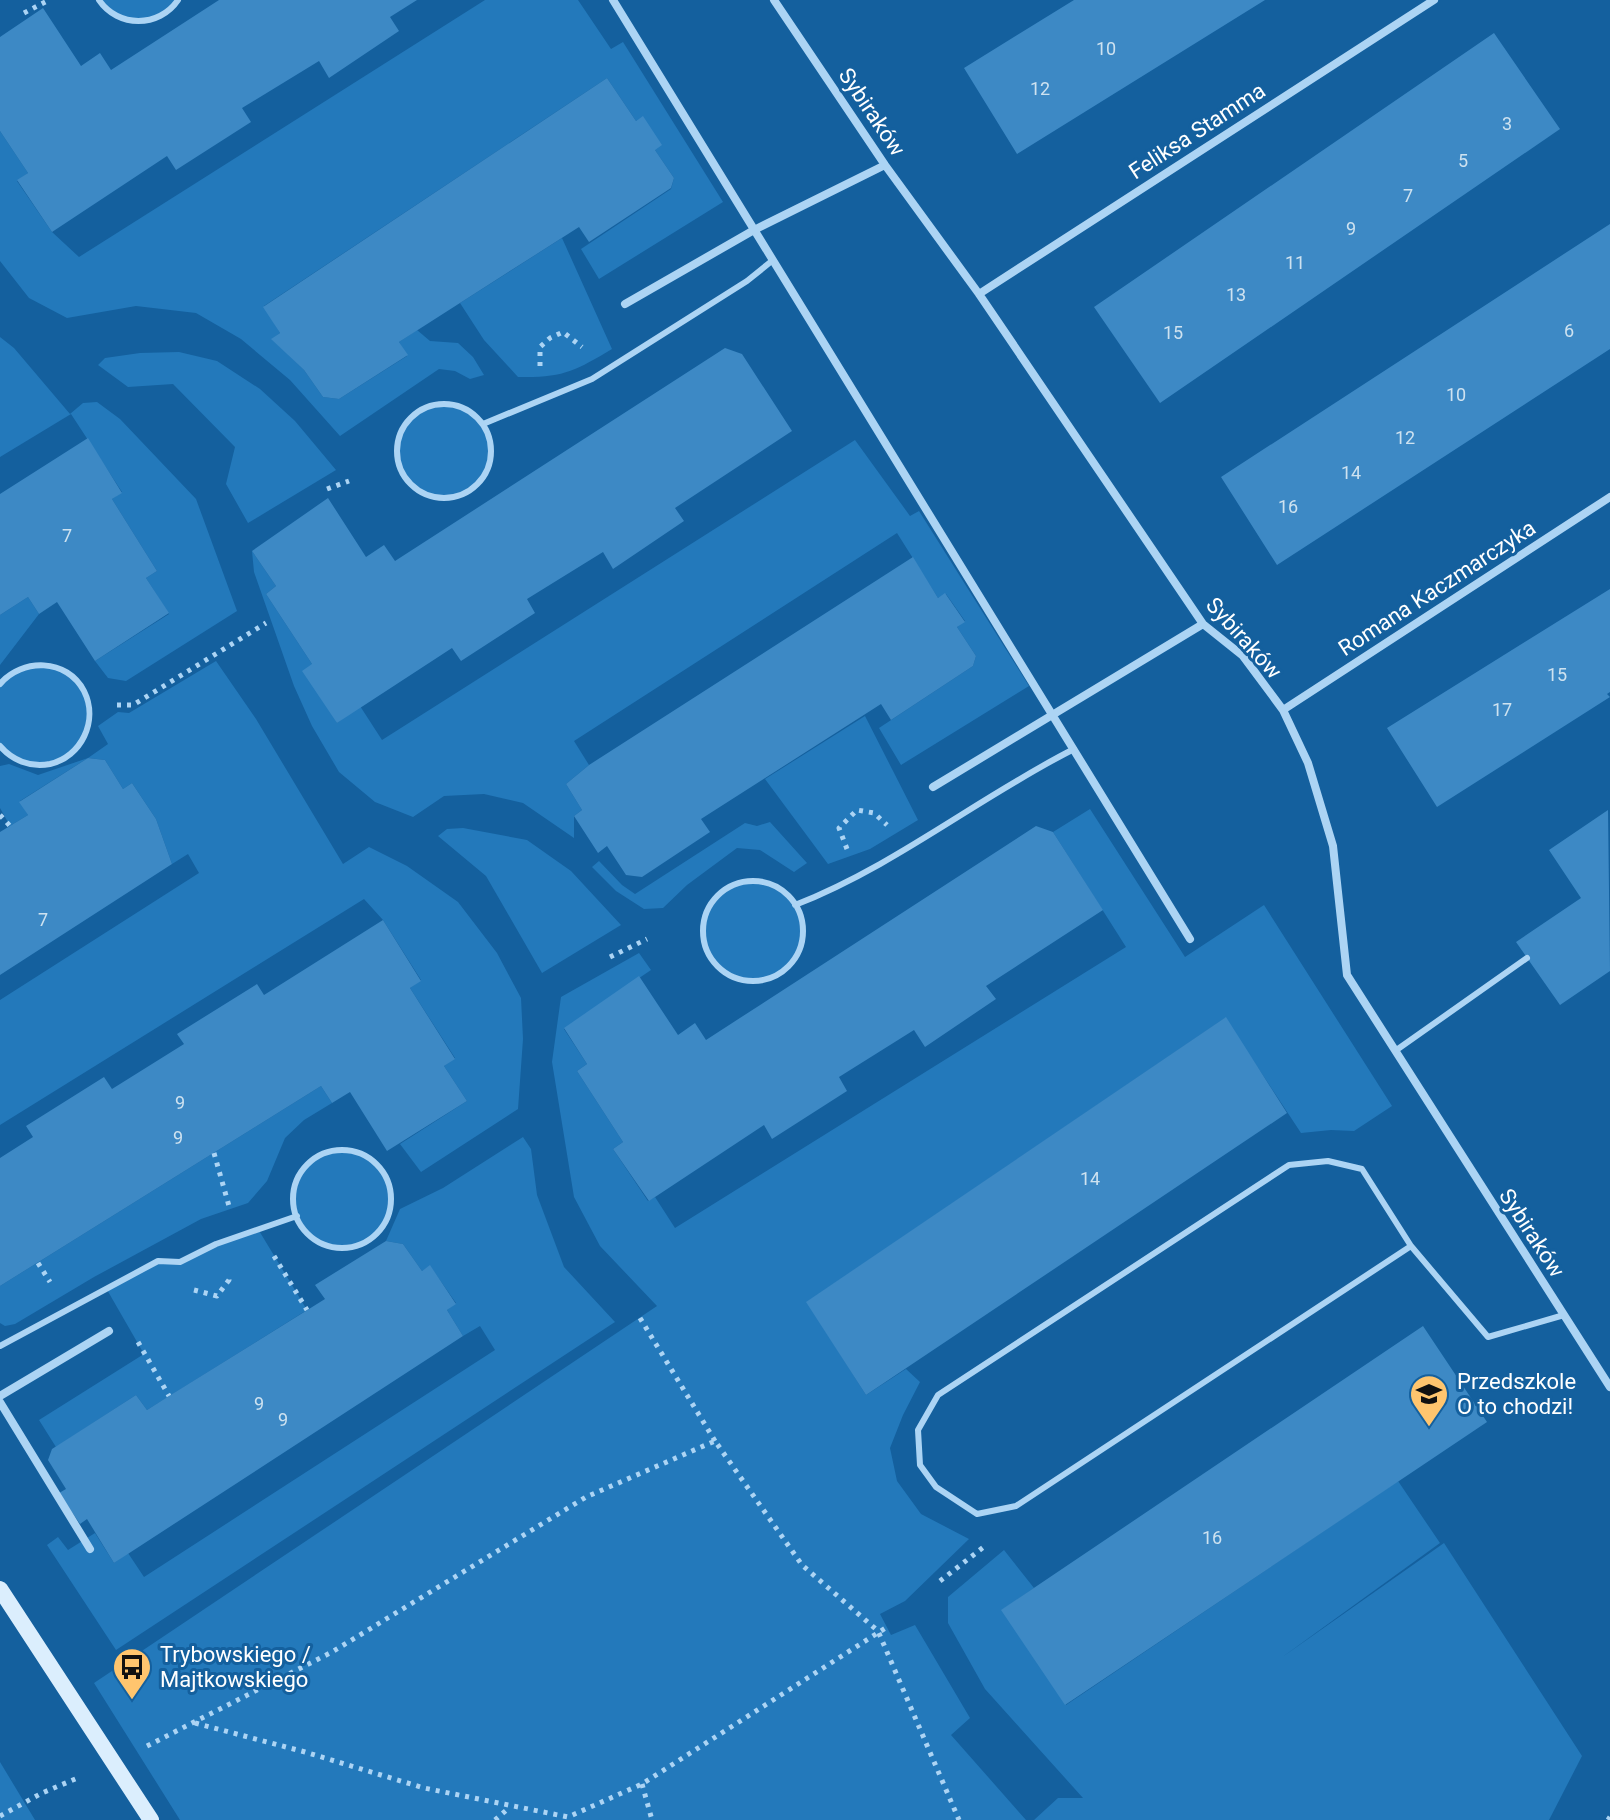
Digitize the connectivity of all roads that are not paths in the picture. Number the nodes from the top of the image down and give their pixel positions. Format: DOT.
graph roads {
  1 [pos="99,0"];
  2 [pos="178,0"];
  3 [pos="613,0"];
  4 [pos="774,0"];
  5 [pos="1434,0"];
  6 [pos="885,165"];
  7 [pos="754,230"];
  8 [pos="773,260"];
  9 [pos="979,294"];
  10 [pos="625,304"];
  11 [pos="483,424"];
  12 [pos="1610,497"];
  13 [pos="1203,624"];
  14 [pos="0,684"];
  15 [pos="1283,710"];
  16 [pos="1053,717"];
  17 [pos="0,746"];
  18 [pos="1075,749"];
  19 [pos="933,787"];
  20 [pos="795,905"];
  21 [pos="1190,939"];
  22 [pos="1527,958"];
  23 [pos="1395,1051"];
  24 [pos="297,1216"];
  25 [pos="1411,1246"];
  26 [pos="1564,1315"];
  27 [pos="109,1331"];
  28 [pos="0,1346"];
  29 [pos="1610,1387"];
  30 [pos="0,1396"];
  31 [pos="0,1402"];
  32 [pos="90,1549"];
  33 [pos="0,1589"];
  34 [pos="151,1820"];
  1 -- 2 [label="lane"];
  3 -- 7 [label="street"];
  4 -- 6 [label="street, Sybiraków"];
  5 -- 9 [label="street, Feliksa Stamma"];
  6 -- 7 [label="street"];
  6 -- 9 [label="street, Sybiraków"];
  7 -- 8 [label="street"];
  7 -- 10 [label="street"];
  8 -- 11 [label="lane"];
  8 -- 16 [label="street"];
  9 -- 13 [label="street, Sybiraków"];
  11 -- 11 [label="lane"];
  12 -- 15 [label="street, Romana Kaczmarczyka"];
  13 -- 15 [label="street, Sybiraków"];
  13 -- 16 [label="street"];
  14 -- 17 [label="lane"];
  15 -- 23 [label="street, Sybiraków"];
  16 -- 18 [label="street"];
  16 -- 19 [label="street"];
  18 -- 20 [label="lane"];
  18 -- 21 [label="street"];
  20 -- 20 [label="lane"];
  22 -- 23 [label="lane"];
  23 -- 26 [label="street, Sybiraków"];
  24 -- 24 [label="lane"];
  24 -- 28 [label="lane"];
  25 -- 25 [label="lane"];
  25 -- 26 [label="lane"];
  26 -- 29 [label="street, Sybiraków"];
  27 -- 30 [label="street"];
  31 -- 32 [label="street"];
  33 -- 34 [label="street"];
}
